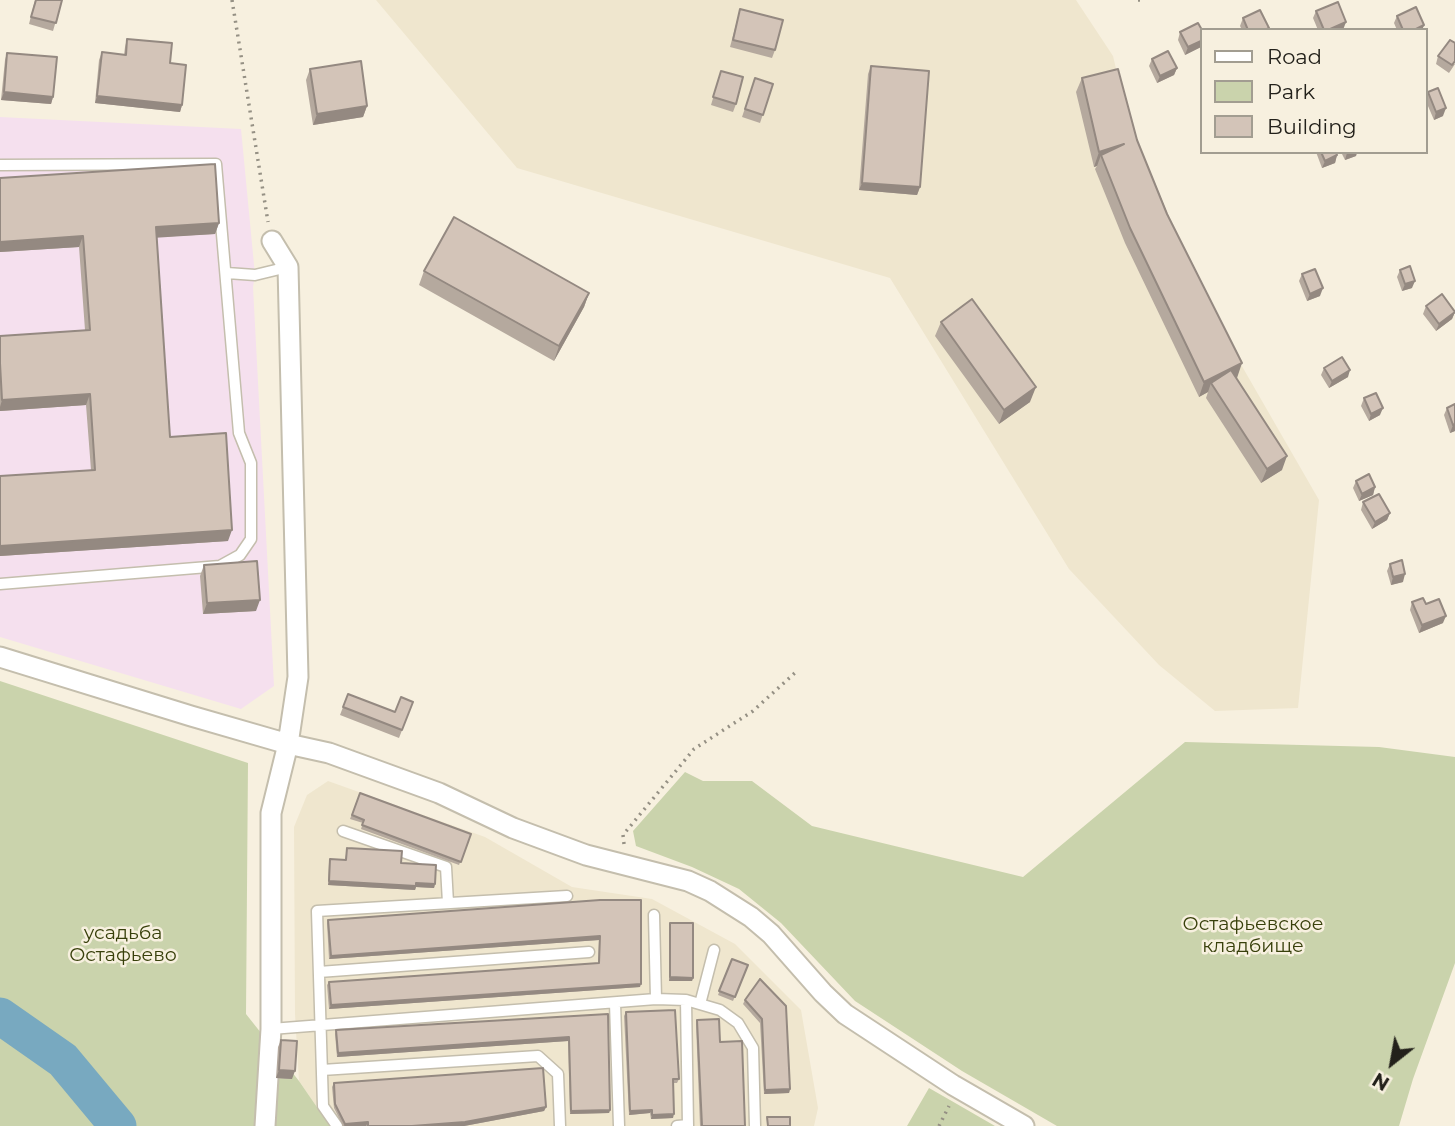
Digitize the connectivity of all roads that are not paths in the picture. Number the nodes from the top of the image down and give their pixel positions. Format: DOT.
graph roads {
  1 [pos="0,165"];
  2 [pos="272,241"];
  3 [pos="288,267"];
  4 [pos="227,273"];
  5 [pos="0,584"];
  6 [pos="0,657"];
  7 [pos="288,744"];
  8 [pos="344,831"];
  9 [pos="568,896"];
  10 [pos="448,904"];
  11 [pos="654,915"];
  12 [pos="714,950"];
  13 [pos="589,952"];
  14 [pos="319,972"];
  15 [pos="656,999"];
  16 [pos="686,1000"];
  17 [pos="615,1003"];
  18 [pos="699,1004"];
  19 [pos="320,1025"];
  20 [pos="271,1029"];
  21 [pos="322,1070"];
  22 [pos="265,1126"];
  23 [pos="337,1126"];
  24 [pos="560,1126"];
  25 [pos="619,1126"];
  26 [pos="677,1126"];
  27 [pos="688,1126"];
  28 [pos="755,1126"];
  29 [pos="1024,1126"];
  1 -- 4 [label="lane"];
  2 -- 3 [label="street"];
  3 -- 4 [label="lane"];
  3 -- 7 [label="street"];
  4 -- 5 [label="lane"];
  6 -- 7 [label="street"];
  7 -- 20 [label="street"];
  7 -- 29 [label="street"];
  8 -- 10 [label="lane"];
  9 -- 10 [label="lane"];
  10 -- 14 [label="lane"];
  11 -- 15 [label="lane"];
  12 -- 18 [label="lane"];
  13 -- 14 [label="lane"];
  14 -- 19 [label="lane"];
  15 -- 16 [label="lane"];
  15 -- 17 [label="lane"];
  16 -- 18 [label="lane"];
  16 -- 27 [label="lane"];
  17 -- 19 [label="lane"];
  17 -- 25 [label="lane"];
  18 -- 28 [label="lane"];
  19 -- 20 [label="lane"];
  19 -- 21 [label="lane"];
  20 -- 22 [label="street"];
  21 -- 23 [label="lane"];
  21 -- 24 [label="lane"];
  26 -- 27 [label="lane"];
}
